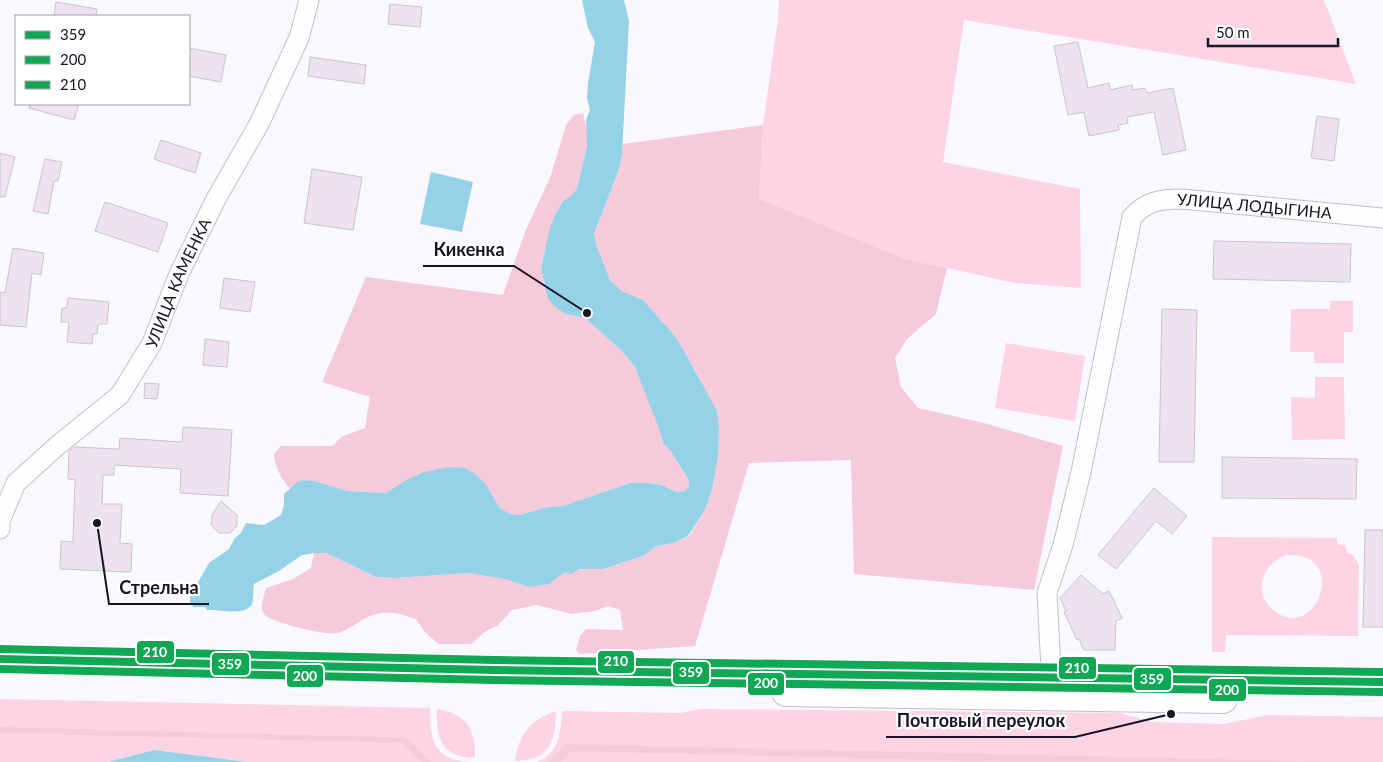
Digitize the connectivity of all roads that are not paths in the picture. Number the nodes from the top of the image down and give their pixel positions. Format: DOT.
graph roads {
  1 [pos="309,0"];
  2 [pos="1383,218"];
  3 [pos="0,528"];
  4 [pos="0,659"];
  5 [pos="0,678"];
  6 [pos="1383,682"];
  7 [pos="1052,686"];
  8 [pos="1383,701"];
  1 -- 3 [label="street, УЛИЦА КАМЕНКА"];
  2 -- 7 [label="street, УЛИЦА ЛОДЫГИНА"];
  4 -- 7 [label="main road"];
  5 -- 7 [label="main road"];
  6 -- 7 [label="main road"];
  7 -- 8 [label="main road"];
}
